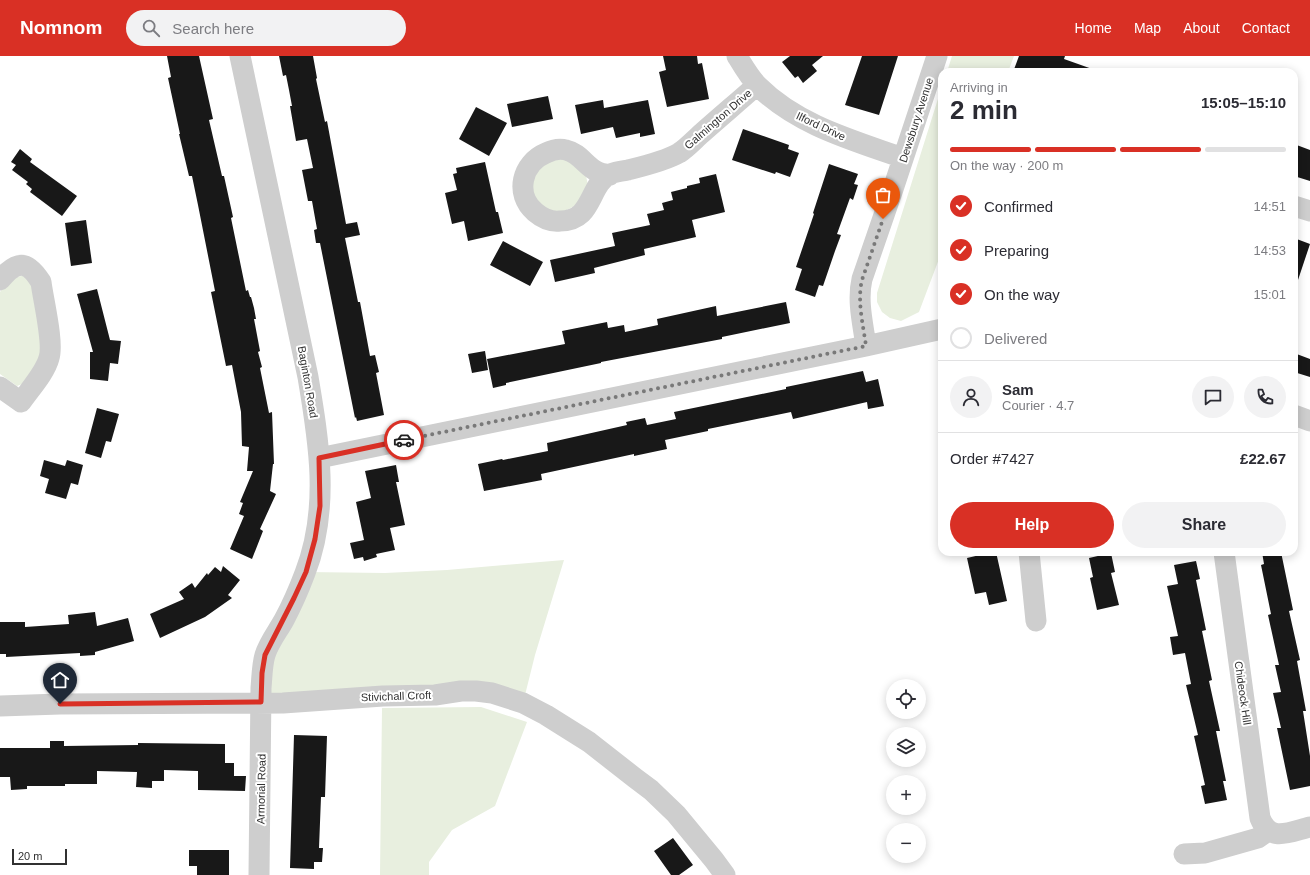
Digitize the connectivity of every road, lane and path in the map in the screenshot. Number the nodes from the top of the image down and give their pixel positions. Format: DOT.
graph roads {
  1 [pos="240,56"];
  2 [pos="737,56"];
  3 [pos="937,56"];
  4 [pos="757,85"];
  5 [pos="903,158"];
  6 [pos="610,174"];
  7 [pos="1298,207"];
  8 [pos="1310,211"];
  9 [pos="0,280"];
  10 [pos="938,330"];
  11 [pos="866,346"];
  12 [pos="0,387"];
  13 [pos="1298,416"];
  14 [pos="1310,421"];
  15 [pos="319,458"];
  16 [pos="1029,556"];
  17 [pos="1225,556"];
  18 [pos="1036,621"];
  19 [pos="261,702"];
  20 [pos="0,706"];
  21 [pos="1310,827"];
  22 [pos="1268,831"];
  23 [pos="1184,854"];
  24 [pos="259,875"];
  25 [pos="725,875"];
  1 -- 15 [label="street, Baginton Road"];
  2 -- 4 [label="street, Ilford Drive"];
  3 -- 5 [label="street, Dewsbury Avenue"];
  4 -- 5 [label="street, Ilford Drive"];
  4 -- 6 [label="street, Galmington Drive"];
  5 -- 11 [label="street, Dewsbury Avenue"];
  7 -- 8 [label="street"];
  9 -- 12 [label="street"];
  10 -- 11 [label="street"];
  11 -- 15 [label="street"];
  13 -- 14 [label="street"];
  15 -- 19 [label="street, Baginton Road"];
  16 -- 18 [label="street"];
  17 -- 22 [label="street, Chideock Hill"];
  19 -- 20 [label="street, Stivichall Croft"];
  19 -- 24 [label="street, Armorial Road"];
  19 -- 25 [label="street, Stivichall Croft"];
  21 -- 22 [label="street"];
  22 -- 23 [label="street"];
}
